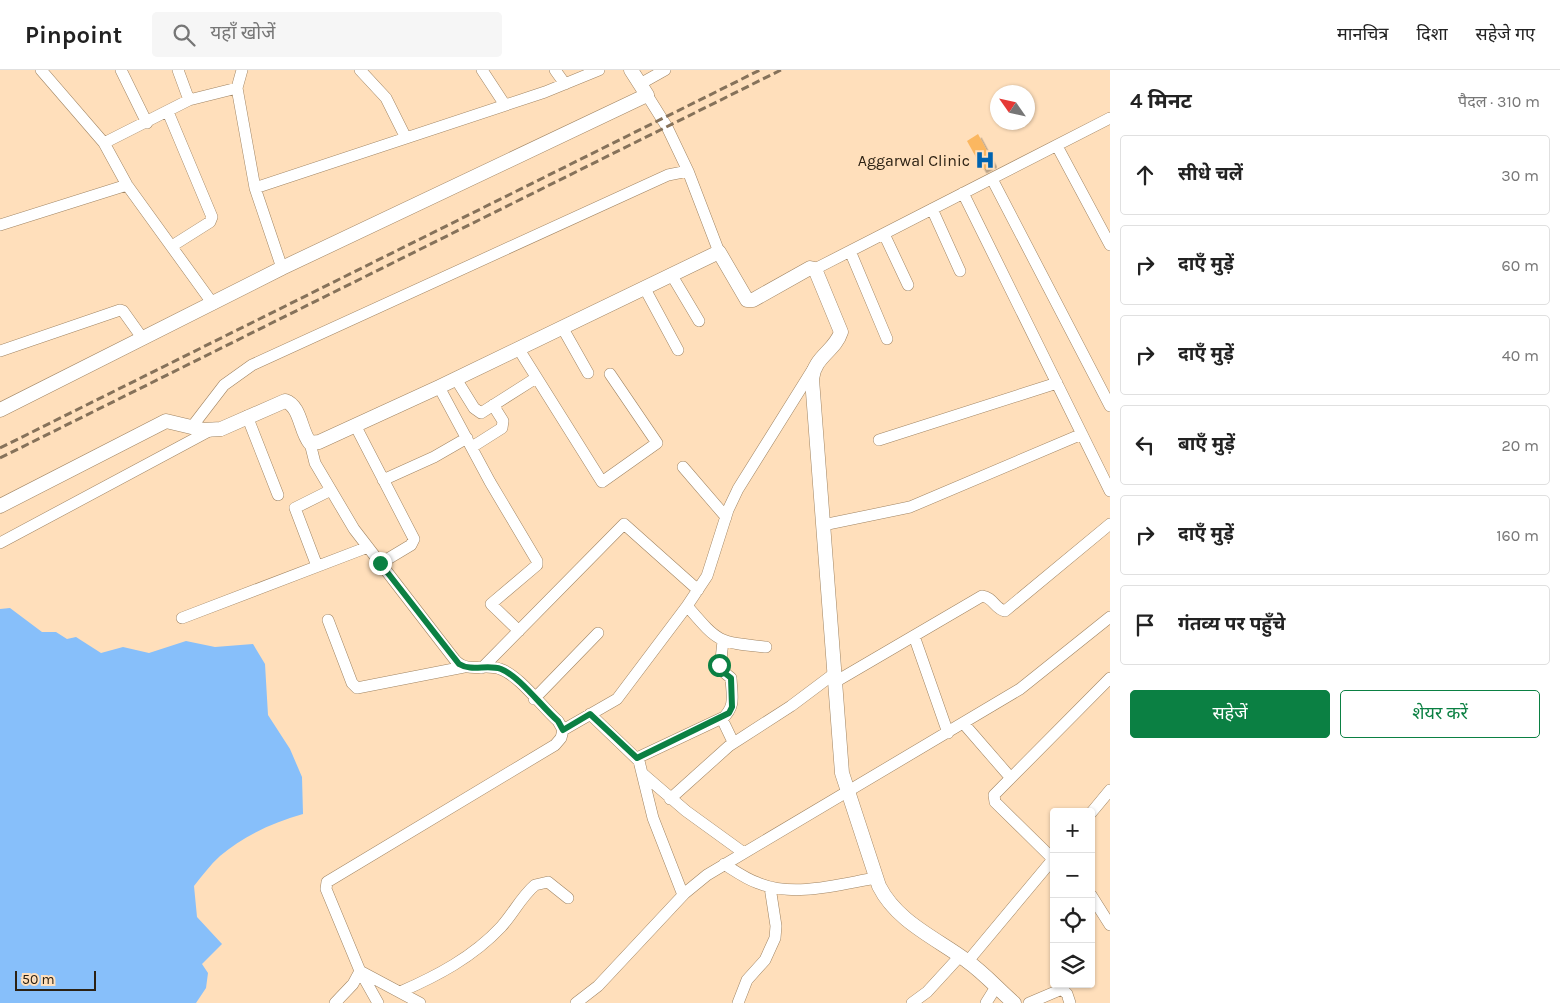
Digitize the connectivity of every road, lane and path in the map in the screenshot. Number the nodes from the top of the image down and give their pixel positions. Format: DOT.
graph roads {
  1 [pos="41,70"];
  2 [pos="121,70"];
  3 [pos="178,70"];
  4 [pos="242,70"];
  5 [pos="360,70"];
  6 [pos="482,70"];
  7 [pos="555,70"];
  8 [pos="599,70"];
  9 [pos="631,70"];
  10 [pos="665,70"];
  11 [pos="565,84"];
  12 [pos="237,88"];
  13 [pos="643,90"];
  14 [pos="189,100"];
  15 [pos="505,105"];
  16 [pos="168,112"];
  17 [pos="1110,118"];
  18 [pos="147,123"];
  19 [pos="406,138"];
  20 [pos="104,143"];
  21 [pos="1057,146"];
  22 [pos="688,170"];
  23 [pos="992,179"];
  24 [pos="127,186"];
  25 [pos="255,188"];
  26 [pos="963,193"];
  27 [pos="932,209"];
  28 [pos="0,225"];
  29 [pos="884,234"];
  30 [pos="1110,245"];
  31 [pos="172,246"];
  32 [pos="719,252"];
  33 [pos="850,252"];
  34 [pos="282,268"];
  35 [pos="815,269"];
  36 [pos="960,271"];
  37 [pos="671,274"];
  38 [pos="908,285"];
  39 [pos="644,287"];
  40 [pos="213,304"];
  41 [pos="699,321"];
  42 [pos="562,327"];
  43 [pos="143,339"];
  44 [pos="887,339"];
  45 [pos="518,348"];
  46 [pos="678,350"];
  47 [pos="0,351"];
  48 [pos="813,368"];
  49 [pos="588,374"];
  50 [pos="610,374"];
  51 [pos="536,378"];
  52 [pos="456,379"];
  53 [pos="1056,383"];
  54 [pos="439,386"];
  55 [pos="493,406"];
  56 [pos="1110,406"];
  57 [pos="0,410"];
  58 [pos="247,416"];
  59 [pos="355,425"];
  60 [pos="191,428"];
  61 [pos="211,430"];
  62 [pos="1082,434"];
  63 [pos="879,440"];
  64 [pos="469,442"];
  65 [pos="310,443"];
  66 [pos="683,467"];
  67 [pos="383,480"];
  68 [pos="331,490"];
  69 [pos="1110,491"];
  70 [pos="278,495"];
  71 [pos="0,506"];
  72 [pos="726,517"];
  73 [pos="823,524"];
  74 [pos="1110,524"];
  75 [pos="0,543"];
  76 [pos="368,547"];
  77 [pos="380,563"];
  78 [pos="317,566"];
  79 [pos="698,590"];
  80 [pos="687,606"];
  81 [pos="1110,617"];
  82 [pos="182,618"];
  83 [pos="328,620"];
  84 [pos="519,631"];
  85 [pos="598,634"];
  86 [pos="914,636"];
  87 [pos="723,641"];
  88 [pos="766,647"];
  89 [pos="464,667"];
  90 [pos="482,668"];
  91 [pos="835,677"];
  92 [pos="1110,678"];
  93 [pos="534,698"];
  94 [pos="590,714"];
  95 [pos="722,718"];
  96 [pos="964,724"];
  97 [pos="563,730"];
  98 [pos="948,732"];
  99 [pos="733,742"];
  100 [pos="637,758"];
  101 [pos="643,774"];
  102 [pos="1010,777"];
  103 [pos="848,790"];
  104 [pos="1110,790"];
  105 [pos="670,799"];
  106 [pos="1094,808"];
  107 [pos="744,853"];
  108 [pos="1050,856"];
  109 [pos="1050,862"];
  110 [pos="724,864"];
  111 [pos="876,878"];
  112 [pos="770,887"];
  113 [pos="683,895"];
  114 [pos="568,898"];
  115 [pos="1093,898"];
  116 [pos="1110,925"];
  117 [pos="964,959"];
  118 [pos="360,971"];
  119 [pos="996,987"];
  120 [pos="400,992"];
  121 [pos="588,1000"];
  122 [pos="335,1003"];
  123 [pos="378,1003"];
  124 [pos="420,1003"];
  125 [pos="576,1003"];
  126 [pos="738,1003"];
  127 [pos="912,1003"];
  128 [pos="986,1003"];
  129 [pos="1014,1003"];
  130 [pos="1029,1003"];
  131 [pos="1070,1003"];
  1 -- 20 [label="street"];
  2 -- 18 [label="street"];
  3 -- 14 [label="street"];
  4 -- 12 [label="street"];
  5 -- 19 [label="street"];
  6 -- 15 [label="street"];
  7 -- 11 [label="street"];
  8 -- 11 [label="street"];
  9 -- 13 [label="main road"];
  10 -- 13 [label="street"];
  11 -- 15 [label="street"];
  12 -- 14 [label="street"];
  12 -- 25 [label="street"];
  13 -- 22 [label="street"];
  13 -- 34 [label="main road"];
  14 -- 16 [label="street"];
  15 -- 19 [label="street"];
  16 -- 18 [label="street"];
  16 -- 31 [label="street"];
  17 -- 21 [label="street"];
  18 -- 20 [label="street"];
  19 -- 25 [label="street"];
  20 -- 24 [label="street"];
  21 -- 23 [label="street"];
  21 -- 30 [label="street"];
  22 -- 32 [label="street"];
  22 -- 60 [label="street"];
  23 -- 26 [label="street"];
  23 -- 56 [label="street"];
  24 -- 28 [label="street"];
  24 -- 31 [label="street"];
  25 -- 34 [label="street"];
  26 -- 27 [label="street"];
  26 -- 53 [label="street"];
  27 -- 29 [label="street"];
  27 -- 36 [label="street"];
  29 -- 33 [label="street"];
  29 -- 38 [label="street"];
  31 -- 40 [label="street"];
  32 -- 35 [label="main road"];
  32 -- 37 [label="main road"];
  33 -- 35 [label="street"];
  33 -- 44 [label="street"];
  34 -- 40 [label="main road"];
  35 -- 48 [label="main road"];
  37 -- 39 [label="main road"];
  37 -- 41 [label="street"];
  39 -- 42 [label="main road"];
  39 -- 46 [label="street"];
  40 -- 43 [label="main road"];
  42 -- 45 [label="main road"];
  42 -- 49 [label="street"];
  43 -- 47 [label="street"];
  43 -- 57 [label="main road"];
  45 -- 51 [label="street"];
  45 -- 52 [label="main road"];
  48 -- 72 [label="street"];
  48 -- 73 [label="main road"];
  50 -- 51 [label="street"];
  51 -- 55 [label="street"];
  52 -- 54 [label="main road"];
  52 -- 55 [label="street"];
  53 -- 62 [label="street"];
  53 -- 63 [label="street"];
  54 -- 59 [label="main road"];
  54 -- 64 [label="street"];
  55 -- 64 [label="street"];
  58 -- 61 [label="main road"];
  58 -- 65 [label="main road"];
  58 -- 70 [label="street"];
  59 -- 65 [label="main road"];
  59 -- 67 [label="street"];
  60 -- 61 [label="main road"];
  60 -- 71 [label="main road"];
  61 -- 75 [label="street"];
  62 -- 69 [label="street"];
  62 -- 73 [label="street"];
  64 -- 67 [label="street"];
  64 -- 84 [label="street"];
  65 -- 68 [label="street"];
  66 -- 72 [label="street"];
  67 -- 77 [label="street"];
  68 -- 76 [label="street"];
  68 -- 78 [label="street"];
  72 -- 79 [label="street"];
  73 -- 91 [label="main road"];
  74 -- 86 [label="street"];
  76 -- 77 [label="street"];
  76 -- 78 [label="street"];
  77 -- 89 [label="street"];
  78 -- 82 [label="street"];
  79 -- 80 [label="street"];
  79 -- 84 [label="street"];
  80 -- 87 [label="street"];
  80 -- 94 [label="street"];
  81 -- 96 [label="street"];
  83 -- 89 [label="street"];
  84 -- 90 [label="street"];
  85 -- 93 [label="street"];
  86 -- 91 [label="street"];
  86 -- 98 [label="street"];
  87 -- 88 [label="street"];
  87 -- 95 [label="street"];
  89 -- 90 [label="street"];
  90 -- 93 [label="street"];
  91 -- 99 [label="street"];
  91 -- 103 [label="main road"];
  92 -- 102 [label="street"];
  93 -- 97 [label="street"];
  94 -- 97 [label="street"];
  94 -- 100 [label="street"];
  95 -- 99 [label="street"];
  95 -- 100 [label="street"];
  96 -- 98 [label="street"];
  96 -- 102 [label="street"];
  97 -- 118 [label="street"];
  98 -- 103 [label="street"];
  99 -- 105 [label="street"];
  100 -- 101 [label="street"];
  101 -- 105 [label="street"];
  101 -- 113 [label="street"];
  102 -- 108 [label="street"];
  103 -- 107 [label="street"];
  103 -- 111 [label="main road"];
  104 -- 106 [label="street"];
  105 -- 107 [label="street"];
  107 -- 110 [label="street"];
  109 -- 117 [label="street"];
  110 -- 112 [label="street"];
  110 -- 113 [label="street"];
  111 -- 112 [label="street"];
  111 -- 117 [label="main road"];
  112 -- 126 [label="street"];
  113 -- 121 [label="street"];
  114 -- 120 [label="street"];
  115 -- 116 [label="street"];
  117 -- 119 [label="main road"];
  117 -- 127 [label="street"];
  118 -- 120 [label="street"];
  118 -- 122 [label="street"];
  118 -- 123 [label="street"];
  119 -- 128 [label="street"];
  119 -- 129 [label="main road"];
  120 -- 124 [label="street"];
  121 -- 125 [label="street"];
  130 -- 131 [label="street"];
}
